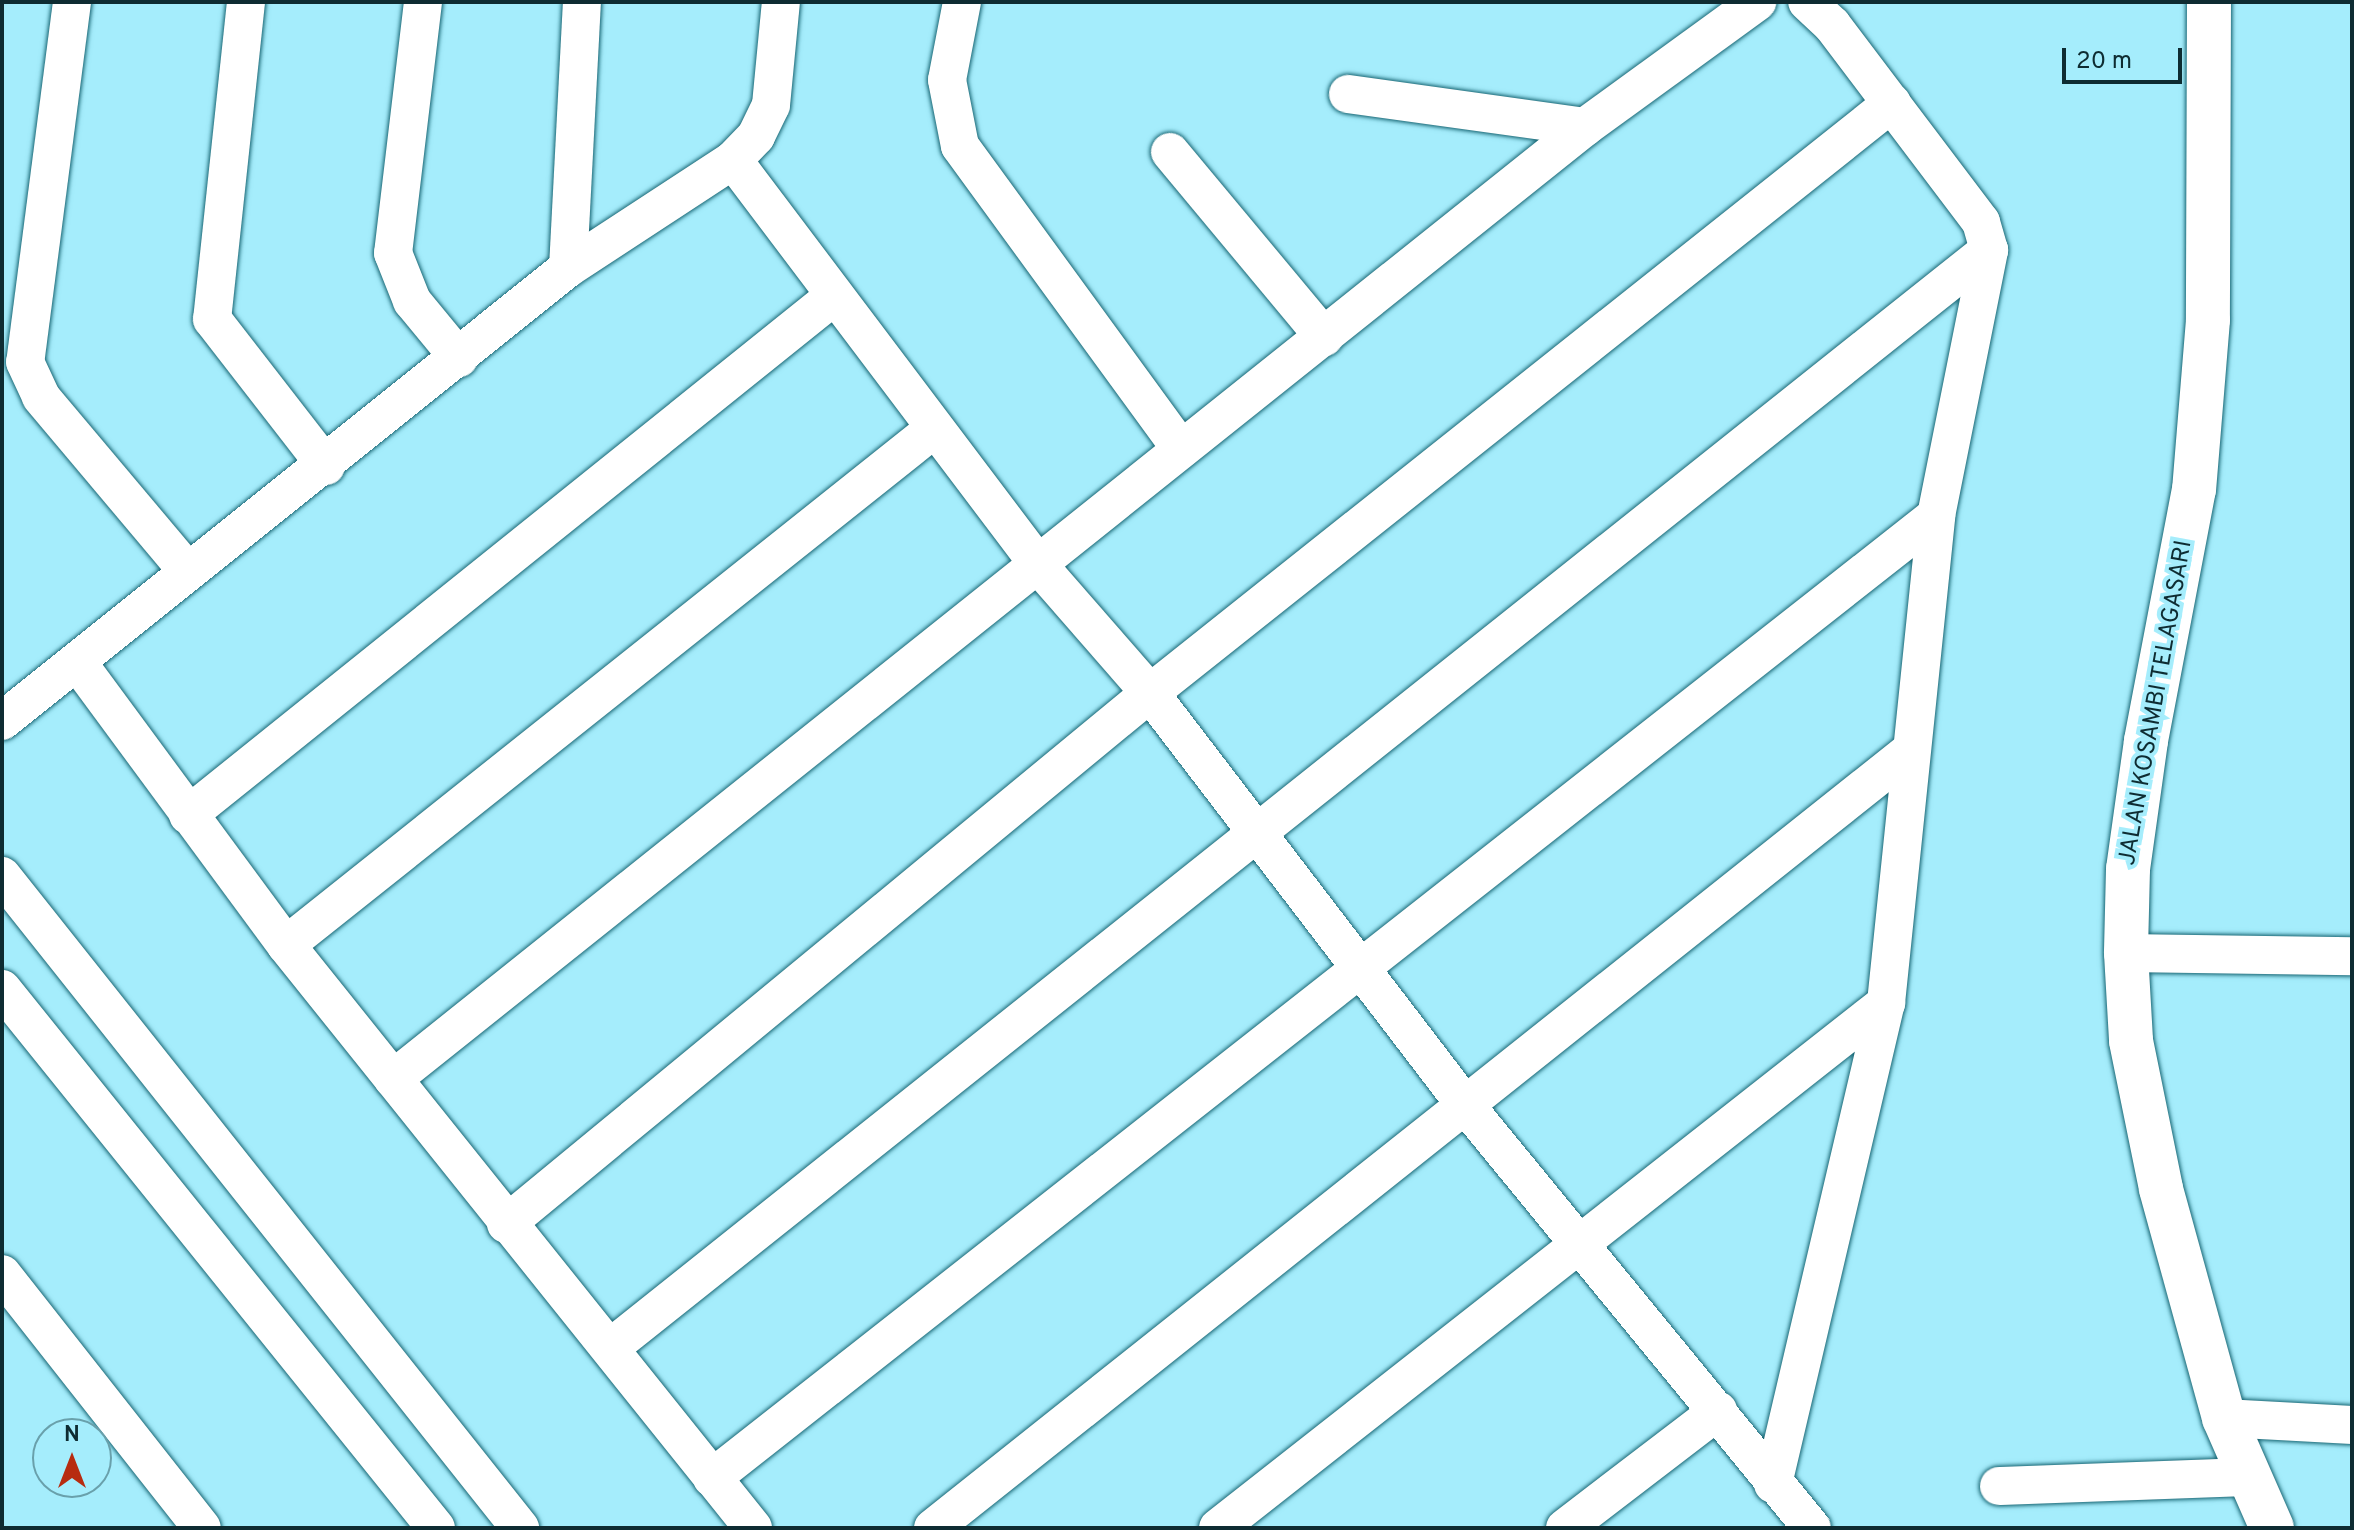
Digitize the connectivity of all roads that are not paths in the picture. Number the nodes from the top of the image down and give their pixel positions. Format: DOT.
graph roads {
  1 [pos="72,2"];
  2 [pos="246,2"];
  3 [pos="423,2"];
  4 [pos="582,2"];
  5 [pos="781,2"];
  6 [pos="962,2"];
  7 [pos="1757,2"];
  8 [pos="1807,2"];
  9 [pos="2209,2"];
  10 [pos="1348,94"];
  11 [pos="1892,103"];
  12 [pos="1585,127"];
  13 [pos="1170,152"];
  14 [pos="733,160"];
  15 [pos="1989,250"];
  16 [pos="568,268"];
  17 [pos="833,297"];
  18 [pos="1324,337"];
  19 [pos="459,358"];
  20 [pos="14,360"];
  21 [pos="934,429"];
  22 [pos="1181,449"];
  23 [pos="326,466"];
  24 [pos="1936,516"];
  25 [pos="1041,568"];
  26 [pos="186,569"];
  27 [pos="78,663"];
  28 [pos="1150,693"];
  29 [pos="2,721"];
  30 [pos="1909,752"];
  31 [pos="188,815"];
  32 [pos="1255,834"];
  33 [pos="2,876"];
  34 [pos="286,945"];
  35 [pos="2126,953"];
  36 [pos="2352,956"];
  37 [pos="1364,972"];
  38 [pos="2,989"];
  39 [pos="1886,1003"];
  40 [pos="393,1079"];
  41 [pos="1462,1101"];
  42 [pos="506,1224"];
  43 [pos="1583,1244"];
  44 [pos="2,1274"];
  45 [pos="610,1348"];
  46 [pos="1718,1411"];
  47 [pos="2224,1418"];
  48 [pos="2352,1425"];
  49 [pos="2248,1477"];
  50 [pos="712,1478"];
  51 [pos="1773,1484"];
  52 [pos="1999,1486"];
  53 [pos="202,1528"];
  54 [pos="436,1528"];
  55 [pos="520,1528"];
  56 [pos="753,1528"];
  57 [pos="933,1528"];
  58 [pos="1218,1528"];
  59 [pos="1565,1528"];
  60 [pos="1812,1528"];
  61 [pos="2272,1528"];
  1 -- 20 [label="street"];
  2 -- 23 [label="street"];
  3 -- 19 [label="street"];
  4 -- 16 [label="street"];
  5 -- 14 [label="street"];
  6 -- 22 [label="street"];
  7 -- 12 [label="street"];
  8 -- 11 [label="street"];
  9 -- 35 [label="main road, JALAN KOSAMBI TELAGASARI"];
  10 -- 12 [label="street"];
  11 -- 15 [label="street"];
  11 -- 28 [label="street"];
  12 -- 18 [label="street"];
  13 -- 18 [label="street"];
  14 -- 16 [label="street"];
  14 -- 17 [label="street"];
  15 -- 24 [label="street"];
  15 -- 32 [label="street"];
  16 -- 19 [label="street"];
  17 -- 21 [label="street"];
  17 -- 31 [label="street"];
  18 -- 22 [label="street"];
  19 -- 23 [label="street"];
  20 -- 26 [label="street"];
  21 -- 25 [label="street"];
  21 -- 34 [label="street"];
  22 -- 25 [label="street"];
  23 -- 26 [label="street"];
  24 -- 30 [label="street"];
  24 -- 37 [label="street"];
  25 -- 28 [label="street"];
  25 -- 40 [label="street"];
  26 -- 27 [label="street"];
  27 -- 29 [label="street"];
  27 -- 31 [label="street"];
  28 -- 32 [label="street"];
  28 -- 42 [label="street"];
  30 -- 39 [label="street"];
  30 -- 41 [label="street"];
  31 -- 34 [label="street"];
  32 -- 37 [label="street"];
  32 -- 45 [label="street"];
  33 -- 55 [label="street"];
  34 -- 40 [label="street"];
  35 -- 36 [label="street"];
  35 -- 47 [label="main road, JALAN KOSAMBI TELAGASARI"];
  37 -- 41 [label="street"];
  37 -- 50 [label="street"];
  38 -- 54 [label="street"];
  39 -- 43 [label="street"];
  39 -- 51 [label="street"];
  40 -- 42 [label="street"];
  41 -- 43 [label="street"];
  41 -- 57 [label="street"];
  42 -- 45 [label="street"];
  43 -- 46 [label="street"];
  43 -- 58 [label="street"];
  44 -- 53 [label="street"];
  45 -- 50 [label="street"];
  46 -- 51 [label="street"];
  46 -- 59 [label="street"];
  47 -- 48 [label="street"];
  47 -- 49 [label="main road, JALAN KOSAMBI TELAGASARI"];
  49 -- 52 [label="street"];
  49 -- 61 [label="main road, JALAN KOSAMBI TELAGASARI"];
  50 -- 56 [label="street"];
  51 -- 60 [label="street"];
}
